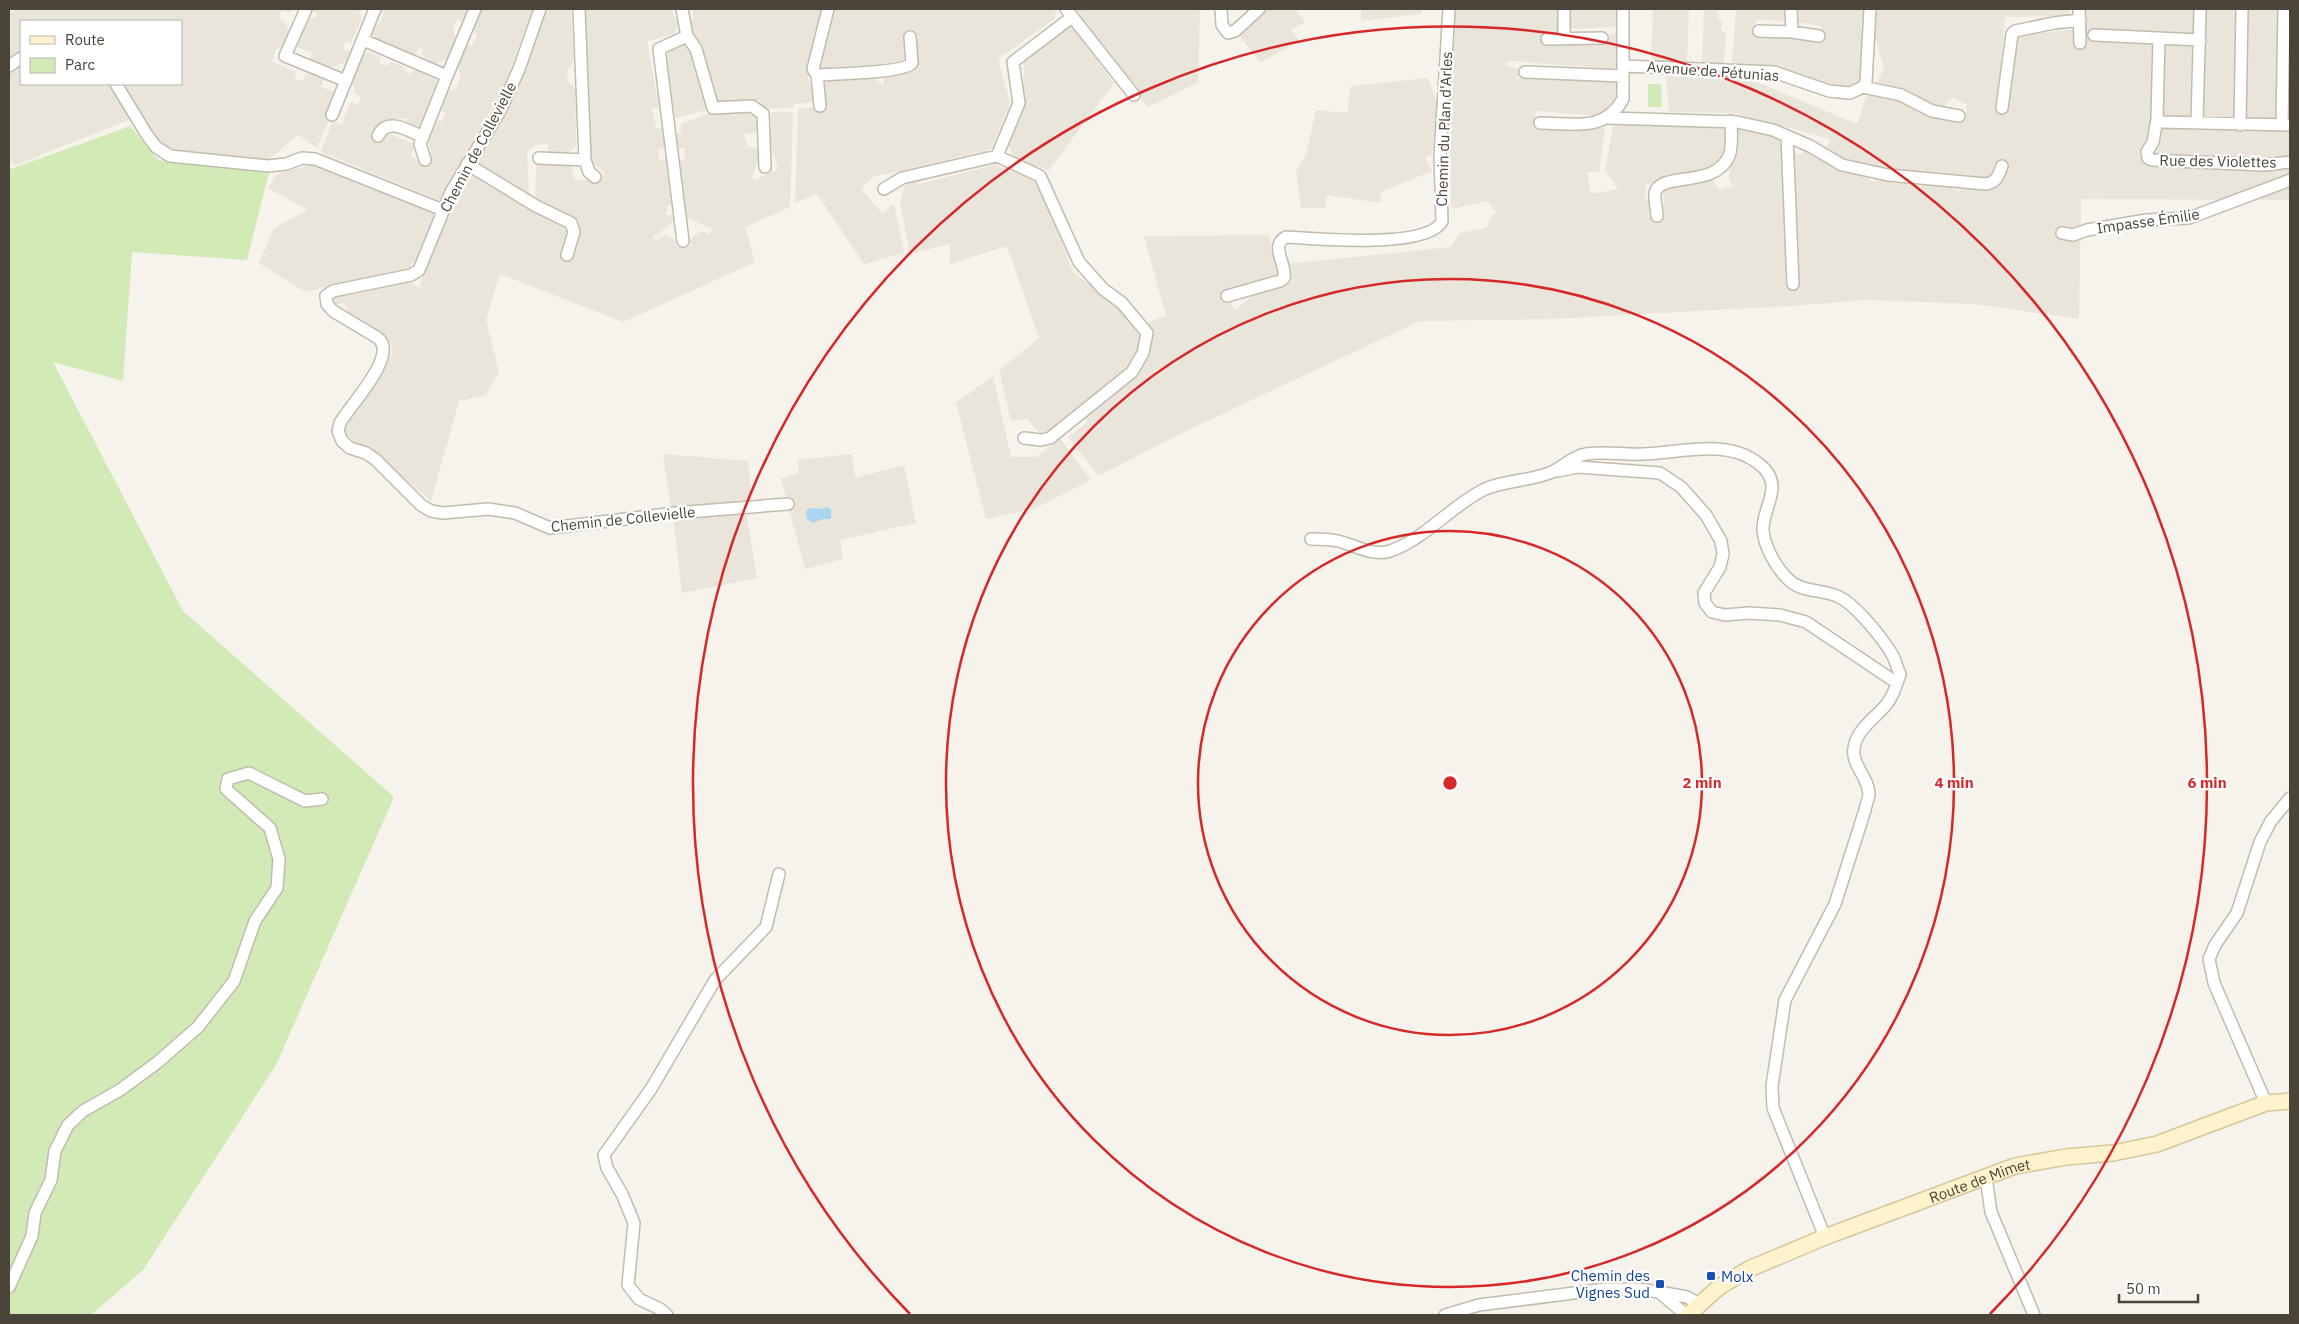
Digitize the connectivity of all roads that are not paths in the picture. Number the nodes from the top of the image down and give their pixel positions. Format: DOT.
graph roads {
  1 [pos="306,9"];
  2 [pos="375,9"];
  3 [pos="476,9"];
  4 [pos="540,9"];
  5 [pos="580,9"];
  6 [pos="682,9"];
  7 [pos="828,9"];
  8 [pos="1222,9"];
  9 [pos="1259,9"];
  10 [pos="1449,9"];
  11 [pos="1564,9"];
  12 [pos="1623,9"];
  13 [pos="1791,9"];
  14 [pos="1870,9"];
  15 [pos="2200,9"];
  16 [pos="2242,9"];
  17 [pos="2284,9"];
  18 [pos="1069,13"];
  19 [pos="2079,14"];
  20 [pos="1759,31"];
  21 [pos="1792,32"];
  22 [pos="2094,35"];
  23 [pos="687,36"];
  24 [pos="1819,36"];
  25 [pos="910,37"];
  26 [pos="1602,38"];
  27 [pos="2159,38"];
  28 [pos="1547,39"];
  29 [pos="1564,39"];
  30 [pos="363,40"];
  31 [pos="2200,40"];
  32 [pos="2080,43"];
  33 [pos="20,59"];
  34 [pos="9,66"];
  35 [pos="1623,71"];
  36 [pos="815,72"];
  37 [pos="1525,72"];
  38 [pos="447,76"];
  39 [pos="346,81"];
  40 [pos="117,85"];
  41 [pos="1863,87"];
  42 [pos="1134,95"];
  43 [pos="820,106"];
  44 [pos="2002,108"];
  45 [pos="332,115"];
  46 [pos="1959,116"];
  47 [pos="1608,118"];
  48 [pos="2157,119"];
  49 [pos="1731,121"];
  50 [pos="1540,122"];
  51 [pos="2197,123"];
  52 [pos="2240,125"];
  53 [pos="2286,125"];
  54 [pos="378,136"];
  55 [pos="1787,136"];
  56 [pos="423,137"];
  57 [pos="996,156"];
  58 [pos="539,158"];
  59 [pos="425,160"];
  60 [pos="584,160"];
  61 [pos="2290,162"];
  62 [pos="467,164"];
  63 [pos="2002,166"];
  64 [pos="765,167"];
  65 [pos="595,177"];
  66 [pos="2290,180"];
  67 [pos="884,189"];
  68 [pos="443,210"];
  69 [pos="1657,216"];
  70 [pos="2062,234"];
  71 [pos="683,242"];
  72 [pos="567,255"];
  73 [pos="1793,284"];
  74 [pos="1227,296"];
  75 [pos="1024,438"];
  76 [pos="1551,472"];
  77 [pos="788,504"];
  78 [pos="1311,539"];
  79 [pos="1897,682"];
  80 [pos="2290,798"];
  81 [pos="322,799"];
  82 [pos="779,874"];
  83 [pos="2290,1101"];
  84 [pos="2266,1103"];
  85 [pos="1986,1177"];
  86 [pos="1825,1237"];
  87 [pos="9,1288"];
  88 [pos="1659,1292"];
  89 [pos="1699,1304"];
  90 [pos="667,1315"];
  91 [pos="1445,1315"];
  92 [pos="1687,1315"];
  93 [pos="2034,1315"];
  1 -- 39 [label="street"];
  2 -- 30 [label="street"];
  3 -- 38 [label="street"];
  4 -- 62 [label="street, Chemin de Collevielle"];
  5 -- 60 [label="street"];
  6 -- 23 [label="street"];
  7 -- 36 [label="street"];
  8 -- 9 [label="street"];
  10 -- 74 [label="street, Chemin du Plan d'Arles"];
  11 -- 29 [label="street"];
  12 -- 35 [label="street"];
  13 -- 21 [label="street"];
  14 -- 41 [label="street"];
  15 -- 31 [label="street"];
  16 -- 52 [label="street"];
  17 -- 53 [label="street"];
  18 -- 42 [label="street"];
  18 -- 57 [label="street"];
  19 -- 32 [label="street"];
  19 -- 44 [label="street"];
  20 -- 21 [label="street"];
  21 -- 24 [label="street"];
  22 -- 27 [label="street"];
  23 -- 64 [label="street"];
  23 -- 71 [label="street"];
  25 -- 36 [label="street"];
  26 -- 29 [label="street"];
  27 -- 31 [label="street"];
  27 -- 48 [label="street, Rue des Violettes"];
  28 -- 29 [label="street"];
  30 -- 38 [label="street"];
  30 -- 39 [label="street"];
  31 -- 51 [label="street"];
  33 -- 34 [label="street"];
  35 -- 37 [label="street, Avenue de Pétunias"];
  35 -- 41 [label="street, Avenue de Pétunias"];
  35 -- 47 [label="street"];
  36 -- 43 [label="street"];
  38 -- 56 [label="street"];
  39 -- 45 [label="street"];
  40 -- 68 [label="street"];
  41 -- 46 [label="street"];
  47 -- 49 [label="street"];
  47 -- 50 [label="street"];
  48 -- 51 [label="street"];
  48 -- 61 [label="street, Rue des Violettes"];
  49 -- 55 [label="street"];
  49 -- 69 [label="street"];
  51 -- 52 [label="street"];
  52 -- 53 [label="street"];
  54 -- 56 [label="street"];
  55 -- 63 [label="street"];
  55 -- 73 [label="street"];
  56 -- 59 [label="street"];
  57 -- 67 [label="street"];
  57 -- 75 [label="street"];
  58 -- 60 [label="street"];
  60 -- 65 [label="street"];
  62 -- 68 [label="street, Chemin de Collevielle"];
  62 -- 72 [label="street"];
  66 -- 70 [label="street, Impasse Émilie"];
  68 -- 77 [label="street, Chemin de Collevielle"];
  76 -- 78 [label="street"];
  76 -- 79 [label="street"];
  76 -- 79 [label="street"];
  79 -- 86 [label="street"];
  80 -- 84 [label="street"];
  81 -- 87 [label="street"];
  82 -- 90 [label="street"];
  83 -- 84 [label="main road, Route de Mimet"];
  84 -- 85 [label="main road, Route de Mimet"];
  85 -- 86 [label="main road, Route de Mimet"];
  85 -- 93 [label="street"];
  86 -- 89 [label="main road, Route de Mimet"];
  88 -- 89 [label="street"];
  88 -- 91 [label="street"];
  88 -- 92 [label="street"];
  89 -- 92 [label="main road, Route de Mimet"];
}
